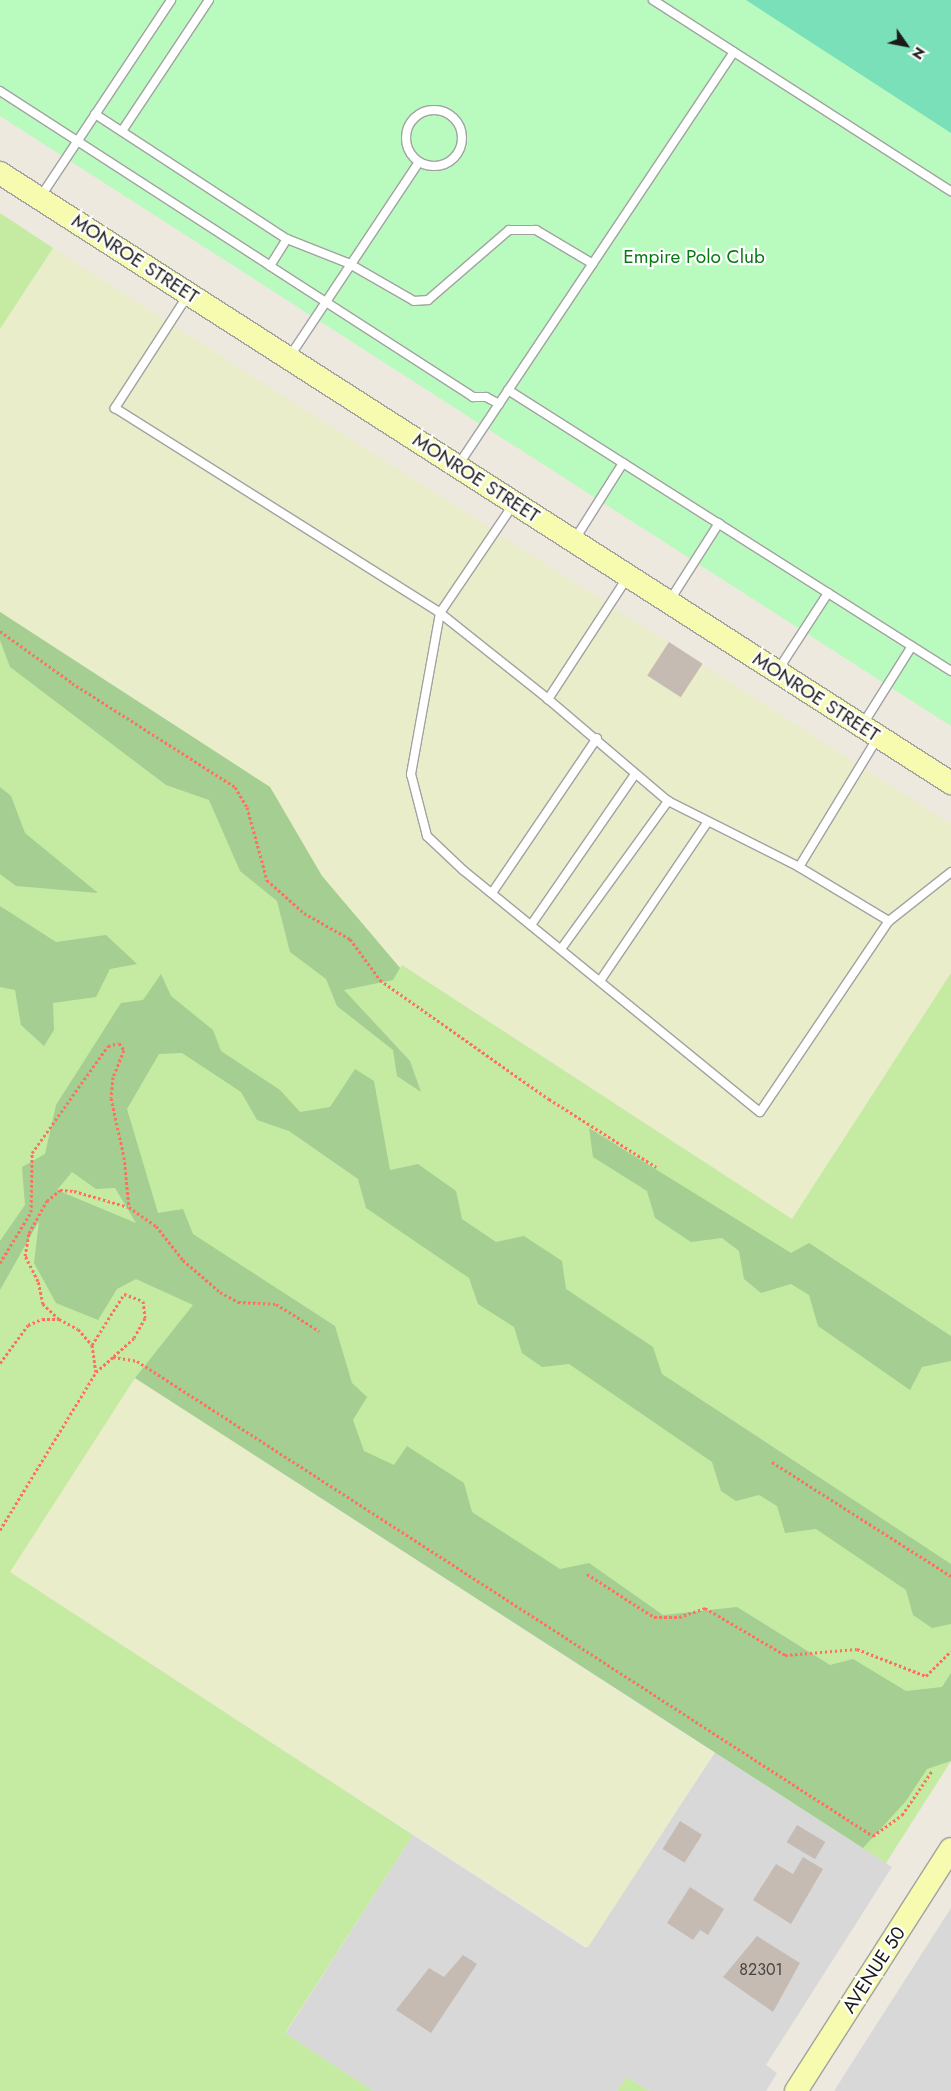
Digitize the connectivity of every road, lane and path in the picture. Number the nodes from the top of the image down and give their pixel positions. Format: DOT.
graph roads {
  1 [pos="172,0"];
  2 [pos="209,0"];
  3 [pos="654,0"];
  4 [pos="734,52"];
  5 [pos="0,91"];
  6 [pos="95,114"];
  7 [pos="122,132"];
  8 [pos="78,140"];
  9 [pos="418,162"];
  10 [pos="0,173"];
  11 [pos="951,192"];
  12 [pos="40,198"];
  13 [pos="287,239"];
  14 [pos="348,263"];
  15 [pos="593,264"];
  16 [pos="270,266"];
  17 [pos="188,294"];
  18 [pos="325,300"];
  19 [pos="289,358"];
  20 [pos="508,390"];
  21 [pos="499,404"];
  22 [pos="623,463"];
  23 [pos="457,466"];
  24 [pos="514,503"];
  25 [pos="719,523"];
  26 [pos="574,541"];
  27 [pos="628,576"];
  28 [pos="828,593"];
  29 [pos="669,602"];
  30 [pos="440,613"];
  31 [pos="0,630"];
  32 [pos="912,646"];
  33 [pos="951,670"];
  34 [pos="777,672"];
  35 [pos="548,699"];
  36 [pos="870,731"];
  37 [pos="597,738"];
  38 [pos="635,774"];
  39 [pos="951,783"];
  40 [pos="668,801"];
  41 [pos="707,823"];
  42 [pos="799,867"];
  43 [pos="951,872"];
  44 [pos="492,893"];
  45 [pos="889,921"];
  46 [pos="531,924"];
  47 [pos="561,949"];
  48 [pos="600,981"];
  49 [pos="656,1167"];
  50 [pos="129,1207"];
  51 [pos="0,1263"];
  52 [pos="59,1319"];
  53 [pos="319,1331"];
  54 [pos="92,1345"];
  55 [pos="113,1357"];
  56 [pos="0,1363"];
  57 [pos="96,1372"];
  58 [pos="772,1462"];
  59 [pos="0,1530"];
  60 [pos="587,1574"];
  61 [pos="951,1576"];
  62 [pos="951,1651"];
  63 [pos="932,1772"];
  64 [pos="951,1849"];
  65 [pos="796,2091"];
  1 -- 6 [label="lane"];
  2 -- 7 [label="lane"];
  3 -- 4 [label="lane"];
  4 -- 11 [label="lane"];
  4 -- 15 [label="lane"];
  5 -- 8 [label="lane"];
  6 -- 7 [label="lane"];
  6 -- 8 [label="lane"];
  7 -- 13 [label="lane"];
  8 -- 12 [label="lane"];
  8 -- 16 [label="lane"];
  9 -- 9 [label="lane"];
  9 -- 14 [label="lane"];
  10 -- 12 [label="main road, MONROE STREET"];
  12 -- 17 [label="main road, MONROE STREET"];
  13 -- 14 [label="lane"];
  13 -- 16 [label="lane"];
  14 -- 15 [label="lane"];
  14 -- 18 [label="lane"];
  15 -- 20 [label="lane"];
  16 -- 18 [label="lane"];
  17 -- 19 [label="main road, MONROE STREET"];
  17 -- 30 [label="lane"];
  18 -- 19 [label="lane"];
  18 -- 21 [label="lane"];
  19 -- 23 [label="main road, MONROE STREET"];
  20 -- 21 [label="lane"];
  20 -- 22 [label="lane"];
  21 -- 23 [label="lane"];
  22 -- 25 [label="lane"];
  22 -- 26 [label="lane"];
  23 -- 24 [label="main road, MONROE STREET"];
  24 -- 26 [label="main road, MONROE STREET"];
  24 -- 30 [label="lane"];
  25 -- 28 [label="lane"];
  25 -- 29 [label="lane"];
  26 -- 27 [label="main road, MONROE STREET"];
  27 -- 29 [label="main road, MONROE STREET"];
  27 -- 35 [label="lane"];
  28 -- 32 [label="lane"];
  28 -- 34 [label="lane"];
  29 -- 34 [label="main road, MONROE STREET"];
  30 -- 35 [label="lane"];
  30 -- 44 [label="lane"];
  31 -- 49 [label="path"];
  32 -- 33 [label="lane"];
  32 -- 36 [label="lane"];
  34 -- 36 [label="main road, MONROE STREET"];
  35 -- 37 [label="lane"];
  36 -- 39 [label="main road, MONROE STREET"];
  36 -- 42 [label="lane"];
  37 -- 38 [label="lane"];
  37 -- 44 [label="lane"];
  38 -- 40 [label="lane"];
  38 -- 46 [label="lane"];
  40 -- 41 [label="lane"];
  40 -- 47 [label="lane"];
  41 -- 42 [label="lane"];
  41 -- 48 [label="lane"];
  42 -- 45 [label="lane"];
  43 -- 45 [label="lane"];
  44 -- 46 [label="lane"];
  45 -- 48 [label="lane"];
  46 -- 47 [label="lane"];
  47 -- 48 [label="lane"];
  50 -- 51 [label="path"];
  50 -- 52 [label="path"];
  50 -- 53 [label="path"];
  52 -- 54 [label="path"];
  52 -- 56 [label="path"];
  54 -- 55 [label="path"];
  54 -- 57 [label="path"];
  55 -- 57 [label="path"];
  55 -- 63 [label="path"];
  57 -- 59 [label="path"];
  58 -- 61 [label="path"];
  60 -- 62 [label="path"];
  64 -- 65 [label="main road, AVENUE 50"];
}
